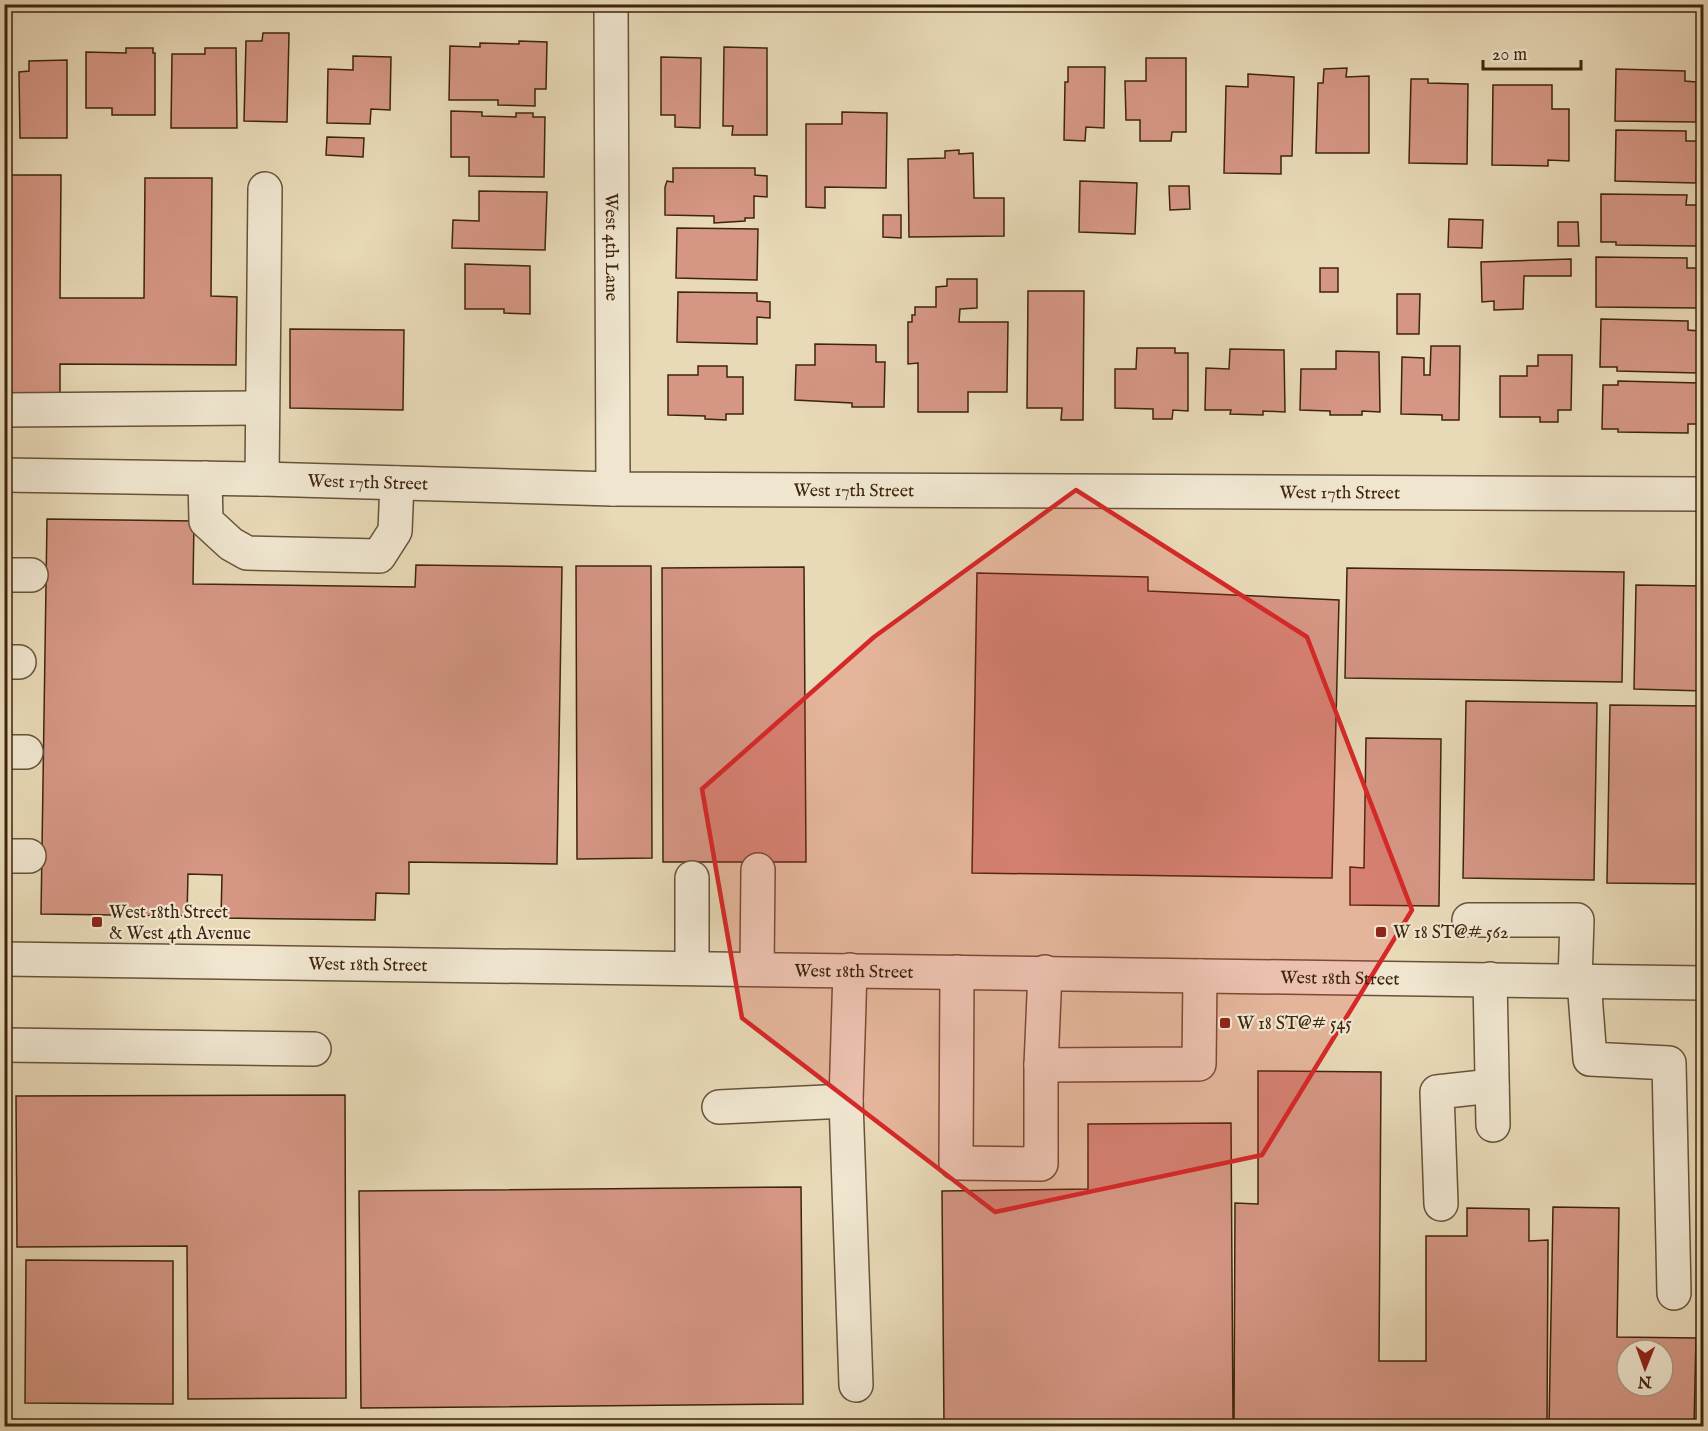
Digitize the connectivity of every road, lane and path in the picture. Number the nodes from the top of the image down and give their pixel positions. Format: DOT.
graph roads {
  1 [pos="612,4"];
  2 [pos="265,189"];
  3 [pos="262,408"];
  4 [pos="4,411"];
  5 [pos="4,475"];
  6 [pos="205,478"];
  7 [pos="262,479"];
  8 [pos="397,483"];
  9 [pos="613,489"];
  10 [pos="1704,494"];
  11 [pos="758,870"];
  12 [pos="692,879"];
  13 [pos="1469,920"];
  14 [pos="4,958"];
  15 [pos="692,968"];
  16 [pos="757,969"];
  17 [pos="850,970"];
  18 [pos="957,972"];
  19 [pos="1045,972"];
  20 [pos="1200,976"];
  21 [pos="1490,979"];
  22 [pos="1580,981"];
  23 [pos="1704,983"];
  24 [pos="4,1045"];
  25 [pos="314,1049"];
  26 [pos="1041,1065"];
  27 [pos="1492,1086"];
  28 [pos="846,1101"];
  29 [pos="719,1107"];
  30 [pos="1493,1125"];
  31 [pos="1441,1204"];
  32 [pos="1674,1293"];
  33 [pos="856,1385"];
  1 -- 9 [label="street, West 4th Lane"];
  2 -- 3 [label="street"];
  3 -- 4 [label="street"];
  3 -- 7 [label="street"];
  5 -- 6 [label="street, West 17th Street"];
  6 -- 7 [label="street, West 17th Street"];
  6 -- 8 [label="street"];
  7 -- 8 [label="street, West 17th Street"];
  8 -- 9 [label="street, West 17th Street"];
  9 -- 10 [label="street, West 17th Street"];
  11 -- 16 [label="street"];
  12 -- 15 [label="street"];
  13 -- 22 [label="street"];
  14 -- 15 [label="street, West 18th Street"];
  15 -- 16 [label="street, West 18th Street"];
  16 -- 17 [label="street, West 18th Street"];
  17 -- 18 [label="street, West 18th Street"];
  17 -- 28 [label="street"];
  18 -- 19 [label="street, West 18th Street"];
  18 -- 26 [label="street"];
  19 -- 20 [label="street, West 18th Street"];
  19 -- 26 [label="street"];
  20 -- 21 [label="street, West 18th Street"];
  20 -- 26 [label="street"];
  21 -- 22 [label="street, West 18th Street"];
  21 -- 27 [label="street"];
  22 -- 23 [label="street, West 18th Street"];
  22 -- 32 [label="street"];
  24 -- 25 [label="street"];
  27 -- 30 [label="street"];
  27 -- 31 [label="street"];
  28 -- 29 [label="street"];
  28 -- 33 [label="street"];
}
